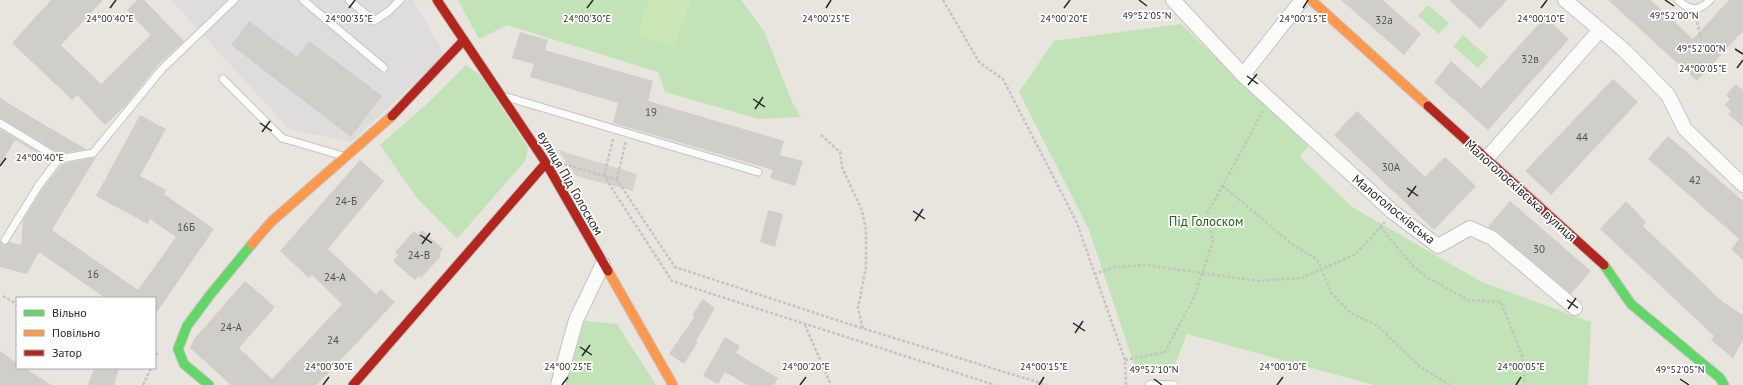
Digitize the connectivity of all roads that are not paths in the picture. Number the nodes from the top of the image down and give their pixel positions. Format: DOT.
graph roads {
  1 [pos="234,0"];
  2 [pos="303,0"];
  3 [pos="349,0"];
  4 [pos="400,0"];
  5 [pos="437,0"];
  6 [pos="1173,0"];
  7 [pos="1302,0"];
  8 [pos="1565,0"];
  9 [pos="1678,0"];
  10 [pos="1710,0"];
  11 [pos="1318,2"];
  12 [pos="1600,30"];
  13 [pos="464,40"];
  14 [pos="384,68"];
  15 [pos="1243,75"];
  16 [pos="223,79"];
  17 [pos="501,96"];
  18 [pos="0,123"];
  19 [pos="345,156"];
  20 [pos="1487,158"];
  21 [pos="59,159"];
  22 [pos="546,163"];
  23 [pos="758,172"];
  24 [pos="1743,185"];
  25 [pos="4,240"];
  26 [pos="603,264"];
  27 [pos="1575,308"];
  28 [pos="209,385"];
  29 [pos="353,385"];
  30 [pos="558,385"];
  31 [pos="673,385"];
  32 [pos="1149,385"];
  33 [pos="1174,385"];
  34 [pos="1724,385"];
  1 -- 21 [label="lane"];
  2 -- 14 [label="lane"];
  3 -- 4 [label="lane"];
  5 -- 13 [label="street, вулиця Під Голоском"];
  6 -- 15 [label="street, Малоголосківська"];
  7 -- 15 [label="street"];
  8 -- 12 [label="street"];
  9 -- 10 [label="lane"];
  11 -- 20 [label="street, Малоголосківська вулиця"];
  12 -- 20 [label="street"];
  12 -- 24 [label="street"];
  13 -- 17 [label="street, вулиця Під Голоском"];
  13 -- 19 [label="street"];
  15 -- 27 [label="street, Малоголосківська"];
  16 -- 19 [label="lane"];
  17 -- 22 [label="street, вулиця Під Голоском"];
  17 -- 23 [label="lane"];
  18 -- 21 [label="lane"];
  19 -- 28 [label="street"];
  20 -- 34 [label="street, Малоголосківська вулиця"];
  21 -- 25 [label="lane"];
  22 -- 26 [label="street, вулиця Під Голоском"];
  22 -- 29 [label="street"];
  26 -- 30 [label="street"];
  26 -- 31 [label="street, вулиця Під Голоском"];
  32 -- 33 [label="lane"];
}
